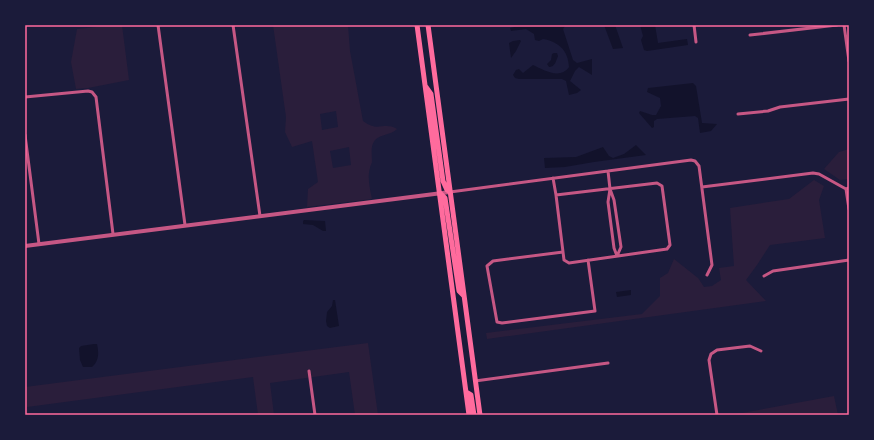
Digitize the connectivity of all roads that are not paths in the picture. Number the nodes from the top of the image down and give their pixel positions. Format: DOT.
graph roads {
  1 [pos="158,25"];
  2 [pos="233,25"];
  3 [pos="417,25"];
  4 [pos="428,25"];
  5 [pos="694,25"];
  6 [pos="837,25"];
  7 [pos="844,25"];
  8 [pos="750,35"];
  9 [pos="696,42"];
  10 [pos="849,61"];
  11 [pos="425,86"];
  12 [pos="25,97"];
  13 [pos="849,99"];
  14 [pos="738,114"];
  15 [pos="25,135"];
  16 [pos="608,171"];
  17 [pos="554,178"];
  18 [pos="702,187"];
  19 [pos="610,189"];
  20 [pos="848,189"];
  21 [pos="450,192"];
  22 [pos="439,193"];
  23 [pos="556,195"];
  24 [pos="849,209"];
  25 [pos="260,216"];
  26 [pos="185,225"];
  27 [pos="113,234"];
  28 [pos="39,244"];
  29 [pos="25,246"];
  30 [pos="563,252"];
  31 [pos="617,256"];
  32 [pos="588,260"];
  33 [pos="849,260"];
  34 [pos="707,275"];
  35 [pos="764,276"];
  36 [pos="464,297"];
  37 [pos="761,351"];
  38 [pos="608,363"];
  39 [pos="309,371"];
  40 [pos="475,381"];
  41 [pos="466,392"];
  42 [pos="315,415"];
  43 [pos="469,415"];
  44 [pos="474,415"];
  45 [pos="480,415"];
  46 [pos="717,415"];
  1 -- 26 [label="street"];
  2 -- 25 [label="street"];
  3 -- 11 [label="main road"];
  4 -- 21 [label="main road"];
  5 -- 9 [label="street"];
  6 -- 8 [label="street"];
  7 -- 10 [label="street"];
  11 -- 21 [label="main road"];
  11 -- 22 [label="main road"];
  12 -- 27 [label="street"];
  13 -- 14 [label="street"];
  15 -- 28 [label="street"];
  16 -- 17 [label="street"];
  16 -- 18 [label="street"];
  16 -- 19 [label="street"];
  17 -- 21 [label="street"];
  17 -- 23 [label="street"];
  18 -- 20 [label="street"];
  18 -- 34 [label="street"];
  19 -- 23 [label="street"];
  19 -- 31 [label="street"];
  19 -- 31 [label="street"];
  19 -- 31 [label="street"];
  20 -- 24 [label="street"];
  21 -- 22 [label="street"];
  21 -- 36 [label="main road"];
  22 -- 25 [label="street"];
  22 -- 36 [label="main road"];
  22 -- 41 [label="main road"];
  23 -- 30 [label="street"];
  25 -- 26 [label="street"];
  26 -- 27 [label="street"];
  27 -- 28 [label="street"];
  28 -- 29 [label="street"];
  30 -- 32 [label="street"];
  30 -- 32 [label="street"];
  31 -- 32 [label="street"];
  33 -- 35 [label="street"];
  36 -- 40 [label="main road"];
  37 -- 46 [label="street"];
  38 -- 40 [label="street"];
  39 -- 42 [label="street"];
  40 -- 45 [label="main road"];
  41 -- 43 [label="main road"];
  41 -- 44 [label="main road"];
}
